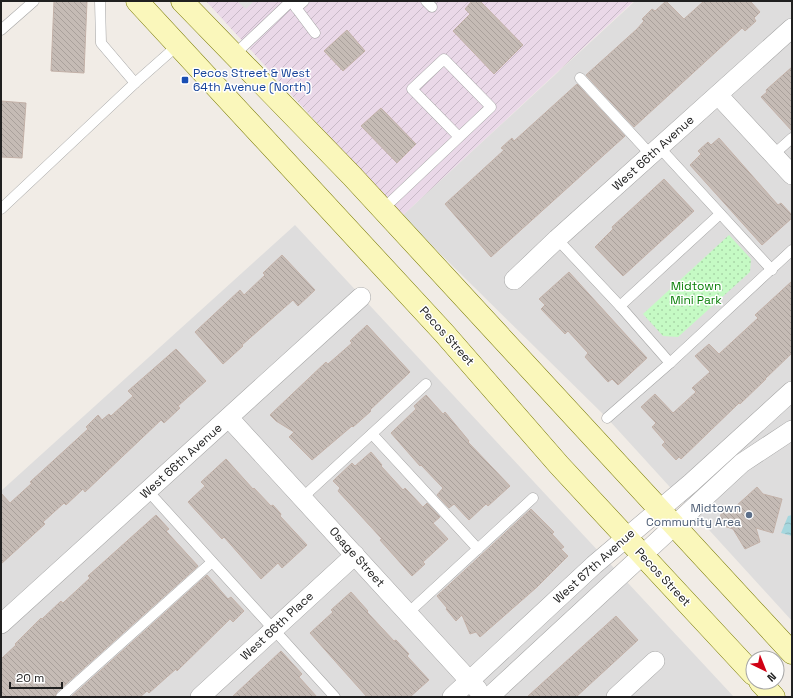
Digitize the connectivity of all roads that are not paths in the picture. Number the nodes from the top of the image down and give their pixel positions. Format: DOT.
graph roads {
  1 [pos="34,1"];
  2 [pos="100,1"];
  3 [pos="137,1"];
  4 [pos="182,1"];
  5 [pos="296,3"];
  6 [pos="792,28"];
  7 [pos="1,30"];
  8 [pos="315,33"];
  9 [pos="178,44"];
  10 [pos="234,55"];
  11 [pos="580,78"];
  12 [pos="134,83"];
  13 [pos="718,95"];
  14 [pos="459,137"];
  15 [pos="792,138"];
  16 [pos="655,151"];
  17 [pos="773,155"];
  18 [pos="792,175"];
  19 [pos="1,209"];
  20 [pos="383,209"];
  21 [pos="720,214"];
  22 [pos="557,239"];
  23 [pos="792,250"];
  24 [pos="772,270"];
  25 [pos="514,280"];
  26 [pos="361,297"];
  27 [pos="620,306"];
  28 [pos="670,363"];
  29 [pos="426,384"];
  30 [pos="792,391"];
  31 [pos="229,418"];
  32 [pos="607,418"];
  33 [pos="792,430"];
  34 [pos="372,434"];
  35 [pos="148,491"];
  36 [pos="302,498"];
  37 [pos="533,498"];
  38 [pos="660,509"];
  39 [pos="675,525"];
  40 [pos="626,537"];
  41 [pos="478,549"];
  42 [pos="355,555"];
  43 [pos="643,555"];
  44 [pos="212,562"];
  45 [pos="408,613"];
  46 [pos="1,624"];
  47 [pos="274,629"];
  48 [pos="792,653"];
  49 [pos="655,661"];
  50 [pos="745,665"];
  51 [pos="469,681"];
  52 [pos="61,697"];
  53 [pos="200,697"];
  54 [pos="335,697"];
  55 [pos="452,697"];
  56 [pos="485,697"];
  57 [pos="489,697"];
  58 [pos="616,697"];
  1 -- 7 [label="lane"];
  2 -- 12 [label="lane"];
  3 -- 9 [label="main road, Pecos Street"];
  4 -- 10 [label="main road"];
  5 -- 8 [label="lane"];
  5 -- 10 [label="lane"];
  6 -- 13 [label="street, West 66th Avenue"];
  9 -- 12 [label="lane"];
  9 -- 40 [label="main road, Pecos Street"];
  10 -- 20 [label="main road"];
  11 -- 16 [label="lane"];
  12 -- 19 [label="lane"];
  13 -- 16 [label="street, West 66th Avenue"];
  13 -- 17 [label="street"];
  14 -- 14 [label="lane"];
  14 -- 20 [label="lane"];
  15 -- 17 [label="lane"];
  16 -- 21 [label="lane"];
  16 -- 22 [label="street, West 66th Avenue"];
  17 -- 18 [label="street"];
  20 -- 38 [label="main road"];
  21 -- 24 [label="lane"];
  21 -- 27 [label="lane"];
  22 -- 25 [label="street, West 66th Avenue"];
  22 -- 27 [label="lane"];
  23 -- 24 [label="lane"];
  24 -- 28 [label="lane"];
  26 -- 31 [label="street, West 66th Avenue"];
  27 -- 28 [label="lane"];
  28 -- 32 [label="lane"];
  29 -- 34 [label="lane"];
  30 -- 38 [label="street, West 67th Avenue"];
  31 -- 35 [label="street, West 66th Avenue"];
  31 -- 36 [label="street, Osage Street"];
  33 -- 39 [label="street, West 67th Avenue"];
  34 -- 36 [label="lane"];
  34 -- 41 [label="lane"];
  35 -- 44 [label="lane"];
  35 -- 46 [label="street, West 66th Avenue"];
  36 -- 42 [label="street, Osage Street"];
  37 -- 41 [label="lane"];
  38 -- 39 [label="main road"];
  38 -- 40 [label="street, West 67th Avenue"];
  39 -- 43 [label="street, West 67th Avenue"];
  39 -- 48 [label="main road"];
  40 -- 43 [label="main road, Pecos Street"];
  40 -- 51 [label="street, West 67th Avenue"];
  41 -- 45 [label="lane"];
  42 -- 45 [label="street, Osage Street"];
  42 -- 47 [label="street, West 66th Place"];
  43 -- 50 [label="main road, Pecos Street"];
  43 -- 57 [label="street, West 67th Avenue"];
  44 -- 47 [label="lane"];
  44 -- 52 [label="lane"];
  45 -- 51 [label="street, Osage Street"];
  47 -- 53 [label="street, West 66th Place"];
  47 -- 54 [label="lane"];
  49 -- 58 [label="street"];
  51 -- 55 [label="street, West 67th Avenue"];
  51 -- 56 [label="street, Osage Street"];
}
